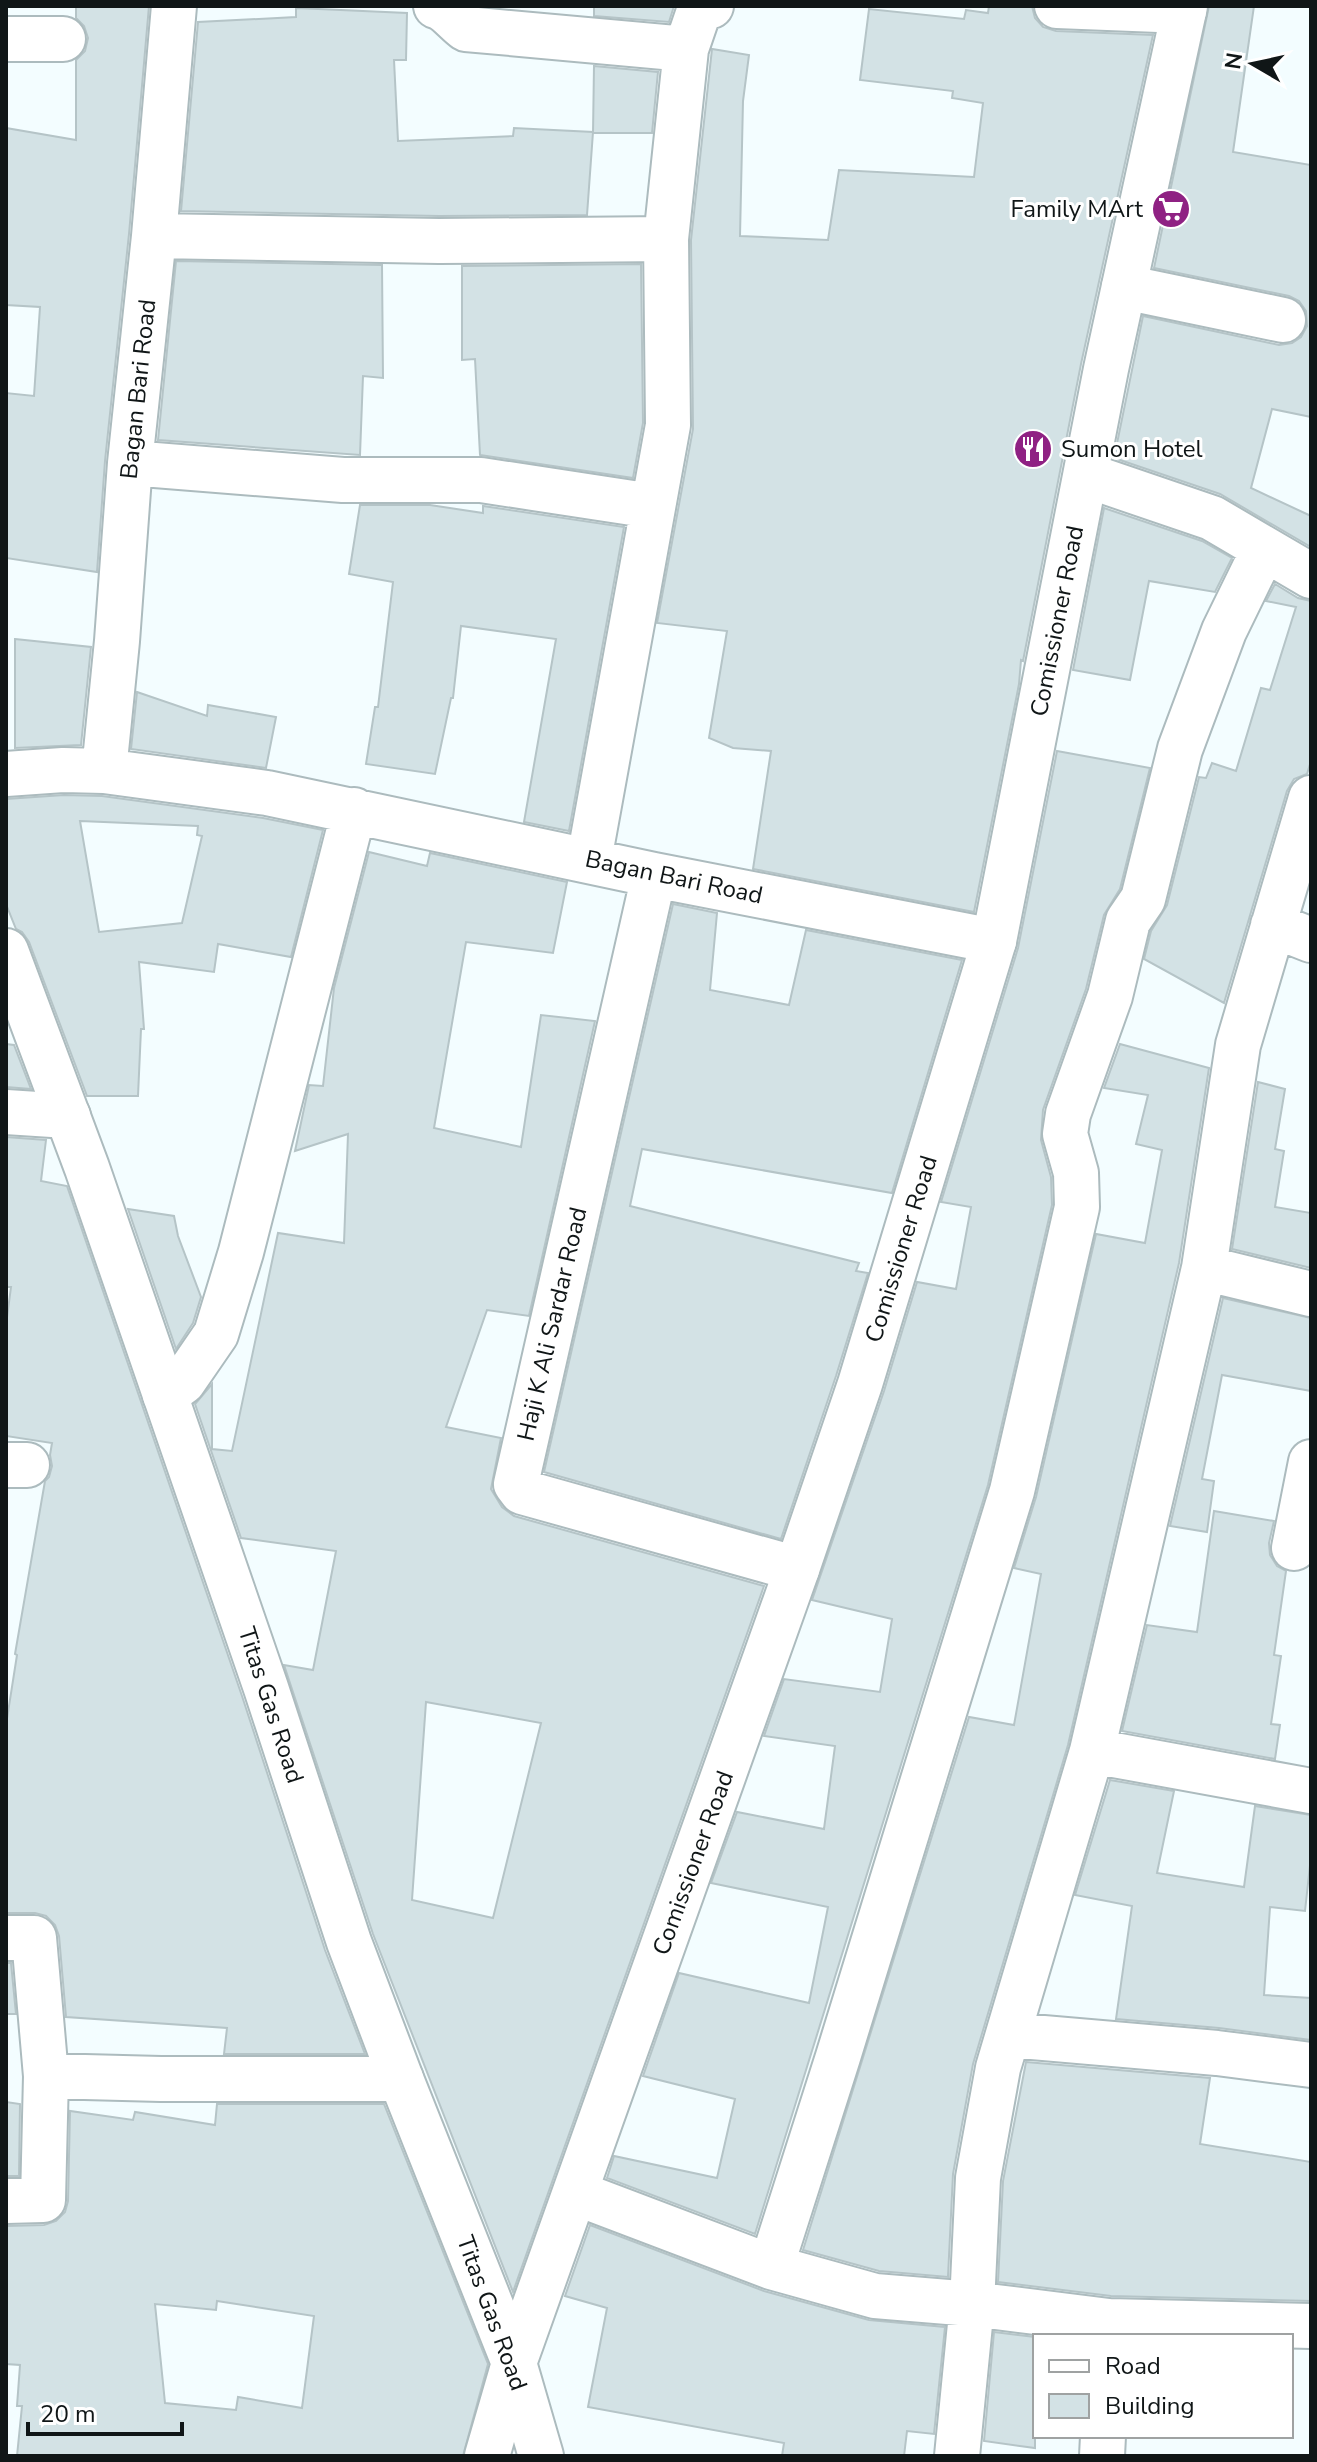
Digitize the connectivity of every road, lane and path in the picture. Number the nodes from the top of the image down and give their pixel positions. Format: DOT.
graph roads {
  1 [pos="174,6"];
  2 [pos="436,6"];
  3 [pos="711,6"];
  4 [pos="1057,6"];
  5 [pos="1184,9"];
  6 [pos="6,39"];
  7 [pos="63,39"];
  8 [pos="686,49"];
  9 [pos="154,236"];
  10 [pos="666,239"];
  11 [pos="1124,287"];
  12 [pos="1283,320"];
  13 [pos="130,463"];
  14 [pos="1086,475"];
  15 [pos="652,506"];
  16 [pos="1264,549"];
  17 [pos="1311,576"];
  18 [pos="104,771"];
  19 [pos="6,774"];
  20 [pos="1311,798"];
  21 [pos="354,810"];
  22 [pos="589,860"];
  23 [pos="654,875"];
  24 [pos="1292,932"];
  25 [pos="994,941"];
  26 [pos="6,951"];
  27 [pos="6,1112"];
  28 [pos="68,1116"];
  29 [pos="1204,1268"];
  30 [pos="1311,1294"];
  31 [pos="165,1395"];
  32 [pos="1311,1462"];
  33 [pos="1294,1548"];
  34 [pos="797,1569"];
  35 [pos="1092,1751"];
  36 [pos="1311,1791"];
  37 [pos="6,1938"];
  38 [pos="1009,2035"];
  39 [pos="1311,2065"];
  40 [pos="46,2076"];
  41 [pos="401,2079"];
  42 [pos="576,2193"];
  43 [pos="6,2201"];
  44 [pos="771,2267"];
  45 [pos="972,2304"];
  46 [pos="1311,2326"];
  47 [pos="1108,2328"];
  48 [pos="514,2363"];
  49 [pos="487,2456"];
  50 [pos="541,2456"];
  51 [pos="957,2456"];
  1 -- 9 [label="street, Bagan Bari Road"];
  2 -- 8 [label="street"];
  3 -- 8 [label="street"];
  4 -- 5 [label="street"];
  5 -- 11 [label="street, Comissioner Road"];
  6 -- 7 [label="street"];
  8 -- 10 [label="street"];
  9 -- 10 [label="street"];
  9 -- 13 [label="street, Bagan Bari Road"];
  10 -- 15 [label="street"];
  11 -- 12 [label="street"];
  11 -- 14 [label="street, Comissioner Road"];
  13 -- 15 [label="street"];
  13 -- 18 [label="street, Bagan Bari Road"];
  14 -- 16 [label="street"];
  14 -- 25 [label="street, Comissioner Road"];
  15 -- 22 [label="street"];
  16 -- 17 [label="street"];
  16 -- 44 [label="street"];
  18 -- 19 [label="street, Bagan Bari Road"];
  18 -- 21 [label="street, Bagan Bari Road"];
  20 -- 24 [label="street"];
  21 -- 22 [label="street, Bagan Bari Road"];
  21 -- 31 [label="street"];
  22 -- 23 [label="street, Bagan Bari Road"];
  23 -- 25 [label="street, Bagan Bari Road"];
  23 -- 34 [label="street, Haji K Ali Sardar Road"];
  24 -- 29 [label="street"];
  25 -- 34 [label="street, Comissioner Road"];
  26 -- 28 [label="street, Titas Gas Road"];
  27 -- 28 [label="street"];
  28 -- 31 [label="street, Titas Gas Road"];
  29 -- 30 [label="street"];
  29 -- 35 [label="street"];
  31 -- 41 [label="street, Titas Gas Road"];
  32 -- 33 [label="street"];
  34 -- 42 [label="street, Comissioner Road"];
  35 -- 36 [label="street"];
  35 -- 38 [label="street"];
  37 -- 40 [label="street"];
  38 -- 39 [label="street"];
  38 -- 45 [label="street"];
  40 -- 41 [label="street"];
  40 -- 43 [label="street"];
  41 -- 48 [label="street, Titas Gas Road"];
  42 -- 44 [label="street"];
  42 -- 48 [label="street, Comissioner Road"];
  44 -- 45 [label="street"];
  45 -- 47 [label="street"];
  45 -- 51 [label="street"];
  46 -- 47 [label="street"];
  48 -- 49 [label="street, Comissioner Road"];
  48 -- 50 [label="street, Titas Gas Road"];
}
